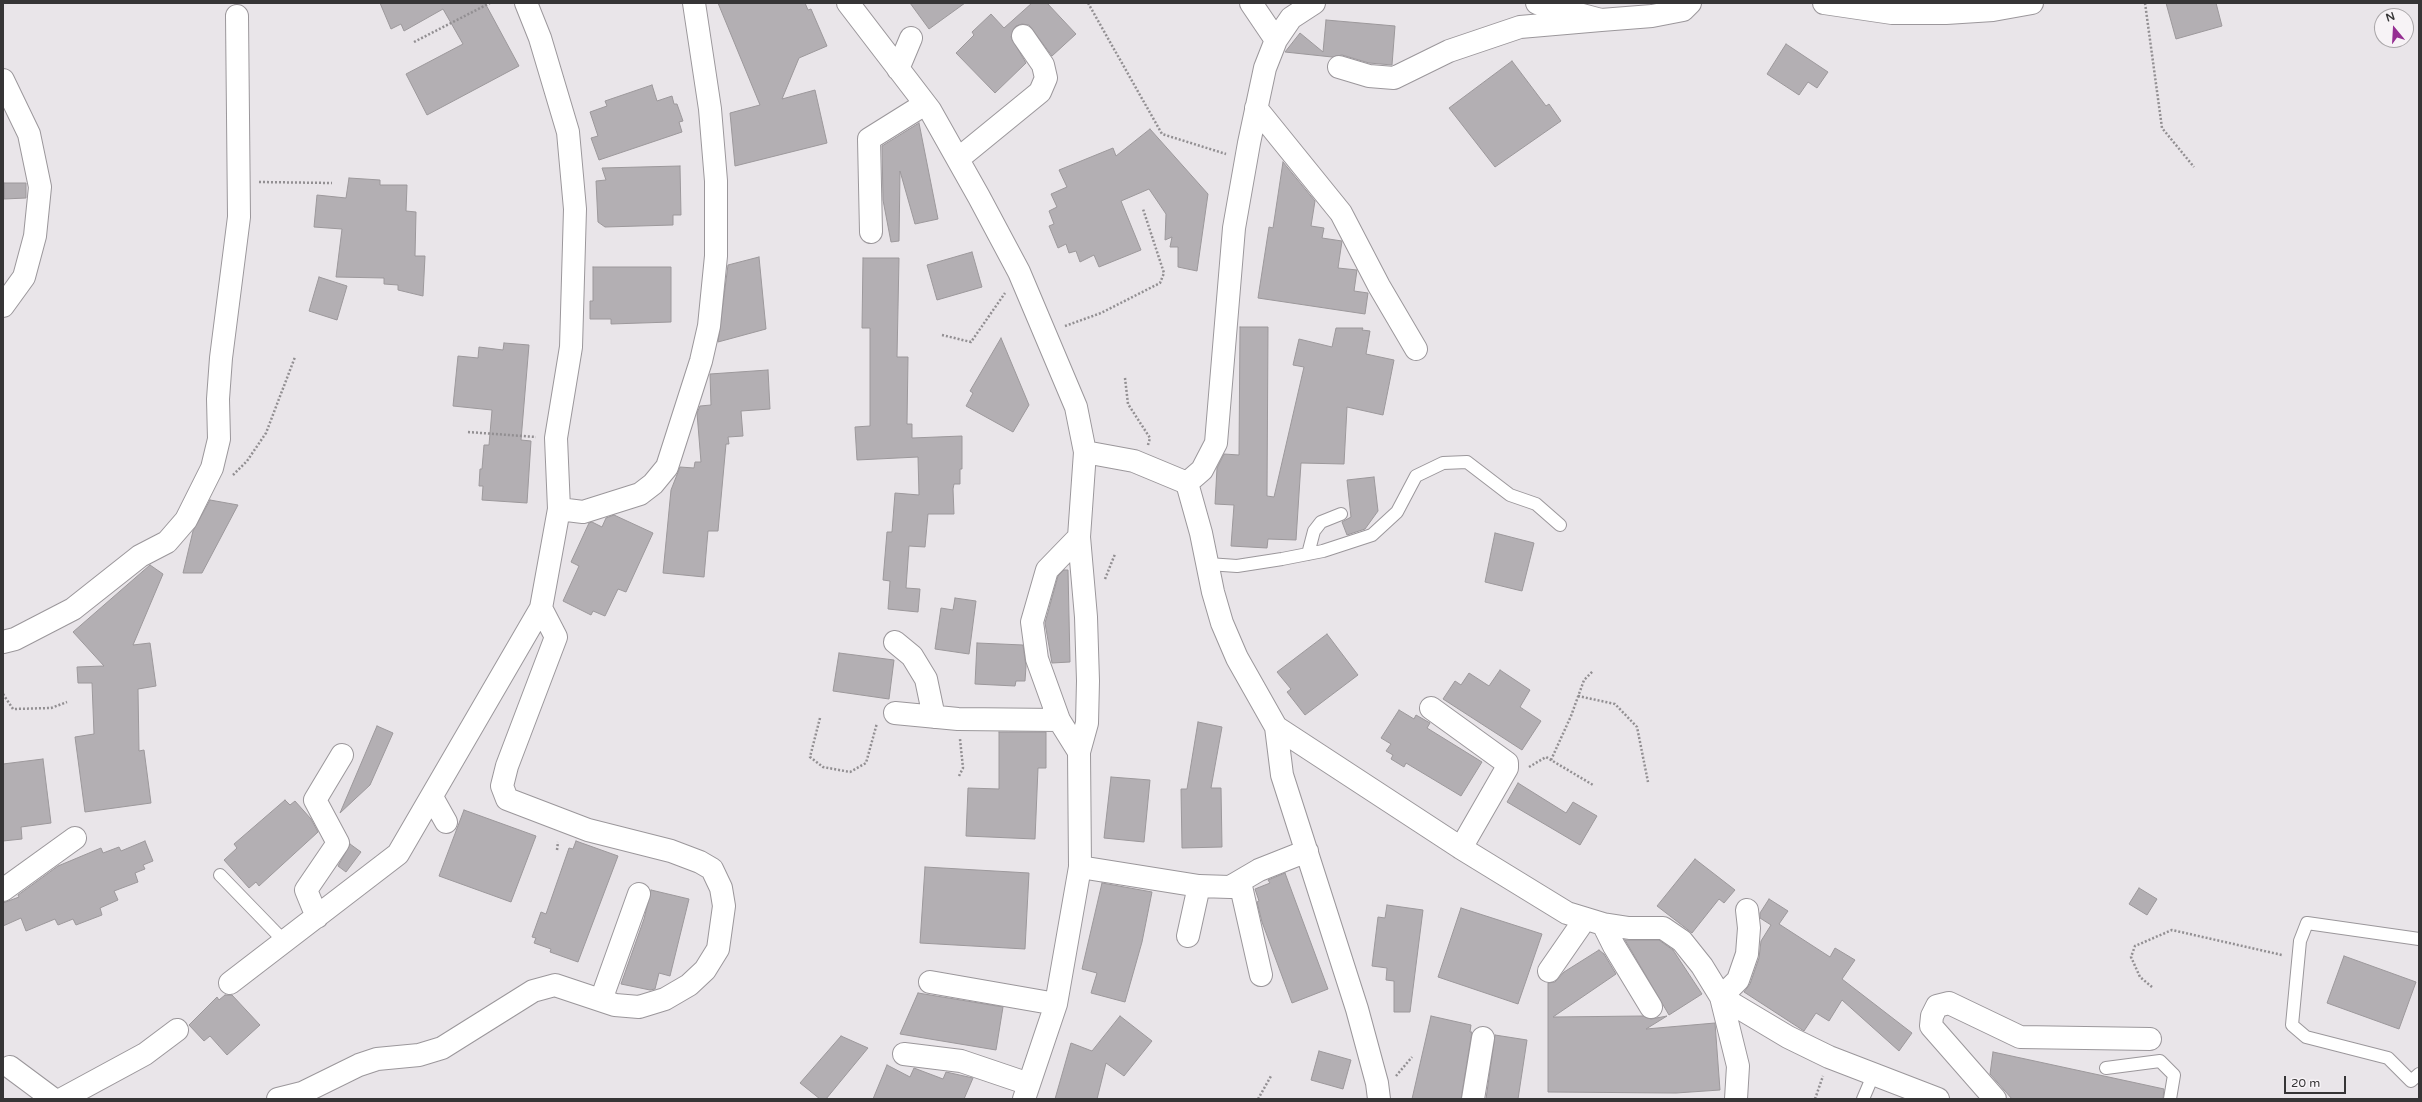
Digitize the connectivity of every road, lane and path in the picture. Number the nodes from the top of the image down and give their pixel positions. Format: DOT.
graph roads {
  1 [pos="490,3"];
  2 [pos="526,3"];
  3 [pos="694,3"];
  4 [pos="848,3"];
  5 [pos="1088,3"];
  6 [pos="1251,3"];
  7 [pos="1314,3"];
  8 [pos="1537,3"];
  9 [pos="1690,3"];
  10 [pos="1824,3"];
  11 [pos="2032,3"];
  12 [pos="2145,3"];
  13 [pos="237,16"];
  14 [pos="1601,20"];
  15 [pos="1023,36"];
  16 [pos="912,38"];
  17 [pos="1276,40"];
  18 [pos="414,42"];
  19 [pos="1339,67"];
  20 [pos="898,69"];
  21 [pos="3,80"];
  22 [pos="925,104"];
  23 [pos="1256,108"];
  24 [pos="958,159"];
  25 [pos="1246,160"];
  26 [pos="2194,167"];
  27 [pos="238,181"];
  28 [pos="332,183"];
  29 [pos="1143,209"];
  30 [pos="871,232"];
  31 [pos="1019,272"];
  32 [pos="3,306"];
  33 [pos="1045,333"];
  34 [pos="942,335"];
  35 [pos="1416,349"];
  36 [pos="295,357"];
  37 [pos="1125,378"];
  38 [pos="468,432"];
  39 [pos="556,438"];
  40 [pos="1085,452"];
  41 [pos="1143,465"];
  42 [pos="232,477"];
  43 [pos="1187,483"];
  44 [pos="558,509"];
  45 [pos="1341,514"];
  46 [pos="1560,525"];
  47 [pos="1079,537"];
  48 [pos="1308,554"];
  49 [pos="1208,564"];
  50 [pos="541,608"];
  51 [pos="3,642"];
  52 [pos="895,642"];
  53 [pos="1593,671"];
  54 [pos="3,694"];
  55 [pos="1578,696"];
  56 [pos="67,702"];
  57 [pos="1431,708"];
  58 [pos="895,713"];
  59 [pos="934,716"];
  60 [pos="820,718"];
  61 [pos="958,719"];
  62 [pos="1058,720"];
  63 [pos="1276,727"];
  64 [pos="1079,752"];
  65 [pos="342,755"];
  66 [pos="1551,760"];
  67 [pos="1525,770"];
  68 [pos="959,776"];
  69 [pos="1648,782"];
  70 [pos="1593,785"];
  71 [pos="432,797"];
  72 [pos="446,822"];
  73 [pos="75,838"];
  74 [pos="1461,848"];
  75 [pos="1307,851"];
  76 [pos="1080,867"];
  77 [pos="220,874"];
  78 [pos="1240,882"];
  79 [pos="1199,886"];
  80 [pos="3,890"];
  81 [pos="638,894"];
  82 [pos="1747,910"];
  83 [pos="317,917"];
  84 [pos="1594,921"];
  85 [pos="1188,936"];
  86 [pos="2419,939"];
  87 [pos="284,942"];
  88 [pos="2298,958"];
  89 [pos="1549,971"];
  90 [pos="1261,975"];
  91 [pos="930,982"];
  92 [pos="230,983"];
  93 [pos="2152,987"];
  94 [pos="1721,997"];
  95 [pos="601,1000"];
  96 [pos="1056,1004"];
  97 [pos="1651,1008"];
  98 [pos="177,1030"];
  99 [pos="1483,1038"];
  100 [pos="2150,1039"];
  101 [pos="904,1054"];
  102 [pos="5,1068"];
  103 [pos="2106,1068"];
  104 [pos="1874,1073"];
  105 [pos="2419,1074"];
  106 [pos="1271,1076"];
  107 [pos="1026,1092"];
  108 [pos="53,1099"];
  109 [pos="62,1099"];
  110 [pos="278,1099"];
  111 [pos="1258,1099"];
  112 [pos="1379,1099"];
  113 [pos="1473,1099"];
  114 [pos="1736,1099"];
  115 [pos="1863,1099"];
  116 [pos="1938,1099"];
  117 [pos="1995,1099"];
  118 [pos="2170,1099"];
  1 -- 18 [label="path"];
  2 -- 39 [label="street"];
  3 -- 44 [label="street"];
  4 -- 20 [label="street"];
  5 -- 25 [label="path"];
  6 -- 17 [label="street"];
  7 -- 17 [label="street"];
  8 -- 14 [label="street"];
  9 -- 14 [label="street"];
  10 -- 11 [label="street"];
  12 -- 26 [label="path"];
  13 -- 27 [label="street"];
  14 -- 19 [label="street"];
  15 -- 24 [label="street"];
  16 -- 20 [label="street"];
  17 -- 23 [label="street"];
  20 -- 22 [label="street"];
  21 -- 32 [label="street"];
  22 -- 24 [label="street"];
  22 -- 30 [label="street"];
  23 -- 25 [label="street"];
  23 -- 35 [label="street"];
  24 -- 31 [label="street"];
  25 -- 43 [label="street"];
  27 -- 28 [label="path"];
  27 -- 51 [label="street"];
  29 -- 33 [label="path"];
  31 -- 33 [label="street"];
  31 -- 34 [label="path"];
  33 -- 40 [label="street"];
  36 -- 42 [label="path"];
  37 -- 41 [label="path"];
  38 -- 39 [label="path"];
  39 -- 44 [label="street"];
  40 -- 41 [label="street"];
  40 -- 47 [label="street"];
  41 -- 43 [label="street"];
  43 -- 49 [label="street"];
  44 -- 50 [label="street"];
  45 -- 48 [label="lane"];
  46 -- 48 [label="lane"];
  47 -- 62 [label="street"];
  47 -- 64 [label="street"];
  48 -- 49 [label="lane"];
  49 -- 63 [label="street"];
  50 -- 71 [label="street"];
  50 -- 95 [label="street"];
  52 -- 59 [label="street"];
  53 -- 55 [label="path"];
  54 -- 56 [label="path"];
  55 -- 66 [label="path"];
  55 -- 69 [label="path"];
  57 -- 74 [label="street"];
  58 -- 59 [label="street"];
  58 -- 60 [label="path"];
  59 -- 61 [label="street"];
  61 -- 62 [label="street"];
  61 -- 68 [label="path"];
  62 -- 64 [label="street"];
  63 -- 74 [label="street"];
  63 -- 75 [label="street"];
  64 -- 76 [label="street"];
  65 -- 83 [label="street"];
  66 -- 67 [label="path"];
  66 -- 70 [label="path"];
  71 -- 72 [label="street"];
  71 -- 83 [label="street"];
  73 -- 80 [label="street"];
  74 -- 84 [label="street"];
  75 -- 78 [label="street"];
  75 -- 112 [label="street"];
  76 -- 79 [label="street"];
  76 -- 96 [label="street"];
  77 -- 87 [label="lane"];
  78 -- 79 [label="street"];
  78 -- 90 [label="street"];
  79 -- 85 [label="street"];
  81 -- 95 [label="street"];
  82 -- 94 [label="street"];
  83 -- 87 [label="street"];
  84 -- 89 [label="street"];
  84 -- 94 [label="street"];
  84 -- 97 [label="street"];
  86 -- 88 [label="lane"];
  87 -- 92 [label="street"];
  88 -- 93 [label="path"];
  88 -- 105 [label="lane"];
  91 -- 96 [label="street"];
  94 -- 104 [label="street"];
  94 -- 114 [label="street"];
  95 -- 110 [label="street"];
  96 -- 107 [label="street"];
  98 -- 109 [label="street"];
  99 -- 113 [label="street"];
  100 -- 117 [label="street"];
  101 -- 107 [label="street"];
  102 -- 108 [label="street"];
  103 -- 118 [label="lane"];
  104 -- 115 [label="lane"];
  104 -- 116 [label="street"];
  106 -- 111 [label="path"];
}
